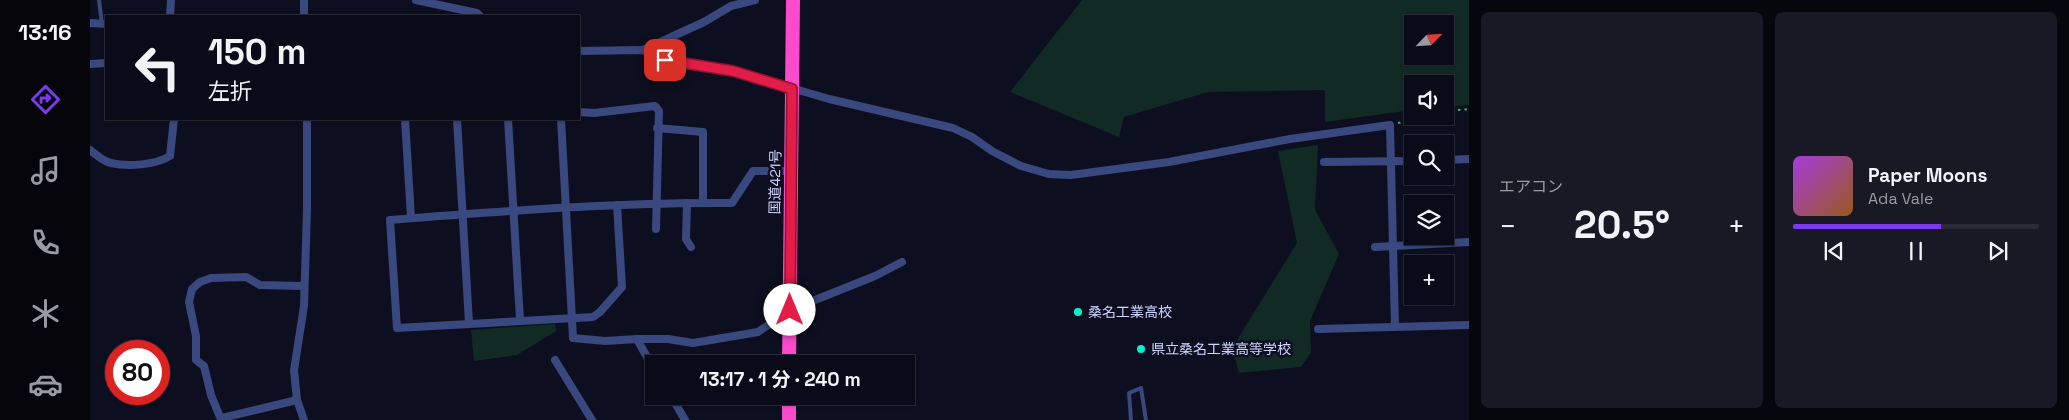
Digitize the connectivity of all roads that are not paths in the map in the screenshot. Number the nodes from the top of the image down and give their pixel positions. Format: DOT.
graph roads {
  1 [pos="99,0"];
  2 [pos="171,0"];
  3 [pos="304,0"];
  4 [pos="416,0"];
  5 [pos="755,0"];
  6 [pos="793,0"];
  7 [pos="170,15"];
  8 [pos="304,15"];
  9 [pos="479,15"];
  10 [pos="90,23"];
  11 [pos="104,24"];
  12 [pos="643,50"];
  13 [pos="580,51"];
  14 [pos="105,63"];
  15 [pos="90,64"];
  16 [pos="792,89"];
  17 [pos="580,112"];
  18 [pos="174,120"];
  19 [pos="307,120"];
  20 [pos="405,120"];
  21 [pos="457,120"];
  22 [pos="508,120"];
  23 [pos="561,120"];
  24 [pos="657,128"];
  25 [pos="90,150"];
  26 [pos="1454,160"];
  27 [pos="1469,160"];
  28 [pos="1404,161"];
  29 [pos="1324,162"];
  30 [pos="1390,162"];
  31 [pos="791,171"];
  32 [pos="655,203"];
  33 [pos="687,203"];
  34 [pos="703,203"];
  35 [pos="617,205"];
  36 [pos="566,208"];
  37 [pos="514,211"];
  38 [pos="463,215"];
  39 [pos="410,218"];
  40 [pos="656,229"];
  41 [pos="1469,242"];
  42 [pos="1375,246"];
  43 [pos="1393,246"];
  44 [pos="691,247"];
  45 [pos="902,262"];
  46 [pos="304,286"];
  47 [pos="790,310"];
  48 [pos="572,318"];
  49 [pos="520,320"];
  50 [pos="469,323"];
  51 [pos="1469,324"];
  52 [pos="1395,326"];
  53 [pos="1318,329"];
  54 [pos="637,339"];
  55 [pos="646,355"];
  56 [pos="789,355"];
  57 [pos="555,360"];
  58 [pos="297,400"];
  59 [pos="676,405"];
  60 [pos="789,405"];
  61 [pos="304,420"];
  62 [pos="592,420"];
  63 [pos="685,420"];
  64 [pos="789,420"];
  65 [pos="1131,420"];
  66 [pos="1146,420"];
  1 -- 11 [label="lane"];
  2 -- 7 [label="street"];
  3 -- 8 [label="street"];
  4 -- 9 [label="street"];
  5 -- 12 [label="street"];
  6 -- 16 [label="highway, 国道421号"];
  10 -- 11 [label="street"];
  12 -- 13 [label="street"];
  12 -- 16 [label="street"];
  14 -- 15 [label="street"];
  16 -- 30 [label="street"];
  16 -- 31 [label="highway, 国道421号"];
  17 -- 24 [label="street"];
  18 -- 25 [label="street"];
  19 -- 46 [label="street"];
  20 -- 39 [label="street"];
  21 -- 38 [label="street"];
  22 -- 37 [label="street"];
  23 -- 36 [label="street"];
  24 -- 32 [label="street"];
  24 -- 34 [label="street"];
  26 -- 27 [label="street"];
  28 -- 30 [label="street"];
  29 -- 30 [label="street"];
  30 -- 43 [label="street"];
  31 -- 34 [label="street"];
  31 -- 47 [label="highway, 国道421号"];
  32 -- 33 [label="street"];
  32 -- 35 [label="street"];
  32 -- 40 [label="street"];
  33 -- 34 [label="street"];
  33 -- 44 [label="street"];
  35 -- 36 [label="street"];
  35 -- 48 [label="street"];
  36 -- 37 [label="street"];
  36 -- 48 [label="street"];
  37 -- 38 [label="street"];
  37 -- 49 [label="street"];
  38 -- 39 [label="street"];
  38 -- 50 [label="street"];
  39 -- 50 [label="street"];
  41 -- 43 [label="street"];
  42 -- 43 [label="street"];
  43 -- 52 [label="street"];
  45 -- 47 [label="street"];
  46 -- 58 [label="street"];
  46 -- 58 [label="street"];
  47 -- 54 [label="street"];
  47 -- 56 [label="highway, 国道421号"];
  48 -- 49 [label="street"];
  48 -- 54 [label="street"];
  49 -- 50 [label="street"];
  51 -- 52 [label="street"];
  52 -- 53 [label="street"];
  54 -- 55 [label="street"];
  57 -- 62 [label="street"];
  58 -- 61 [label="street"];
  59 -- 63 [label="street"];
  60 -- 64 [label="highway"];
  65 -- 66 [label="lane"];
}
